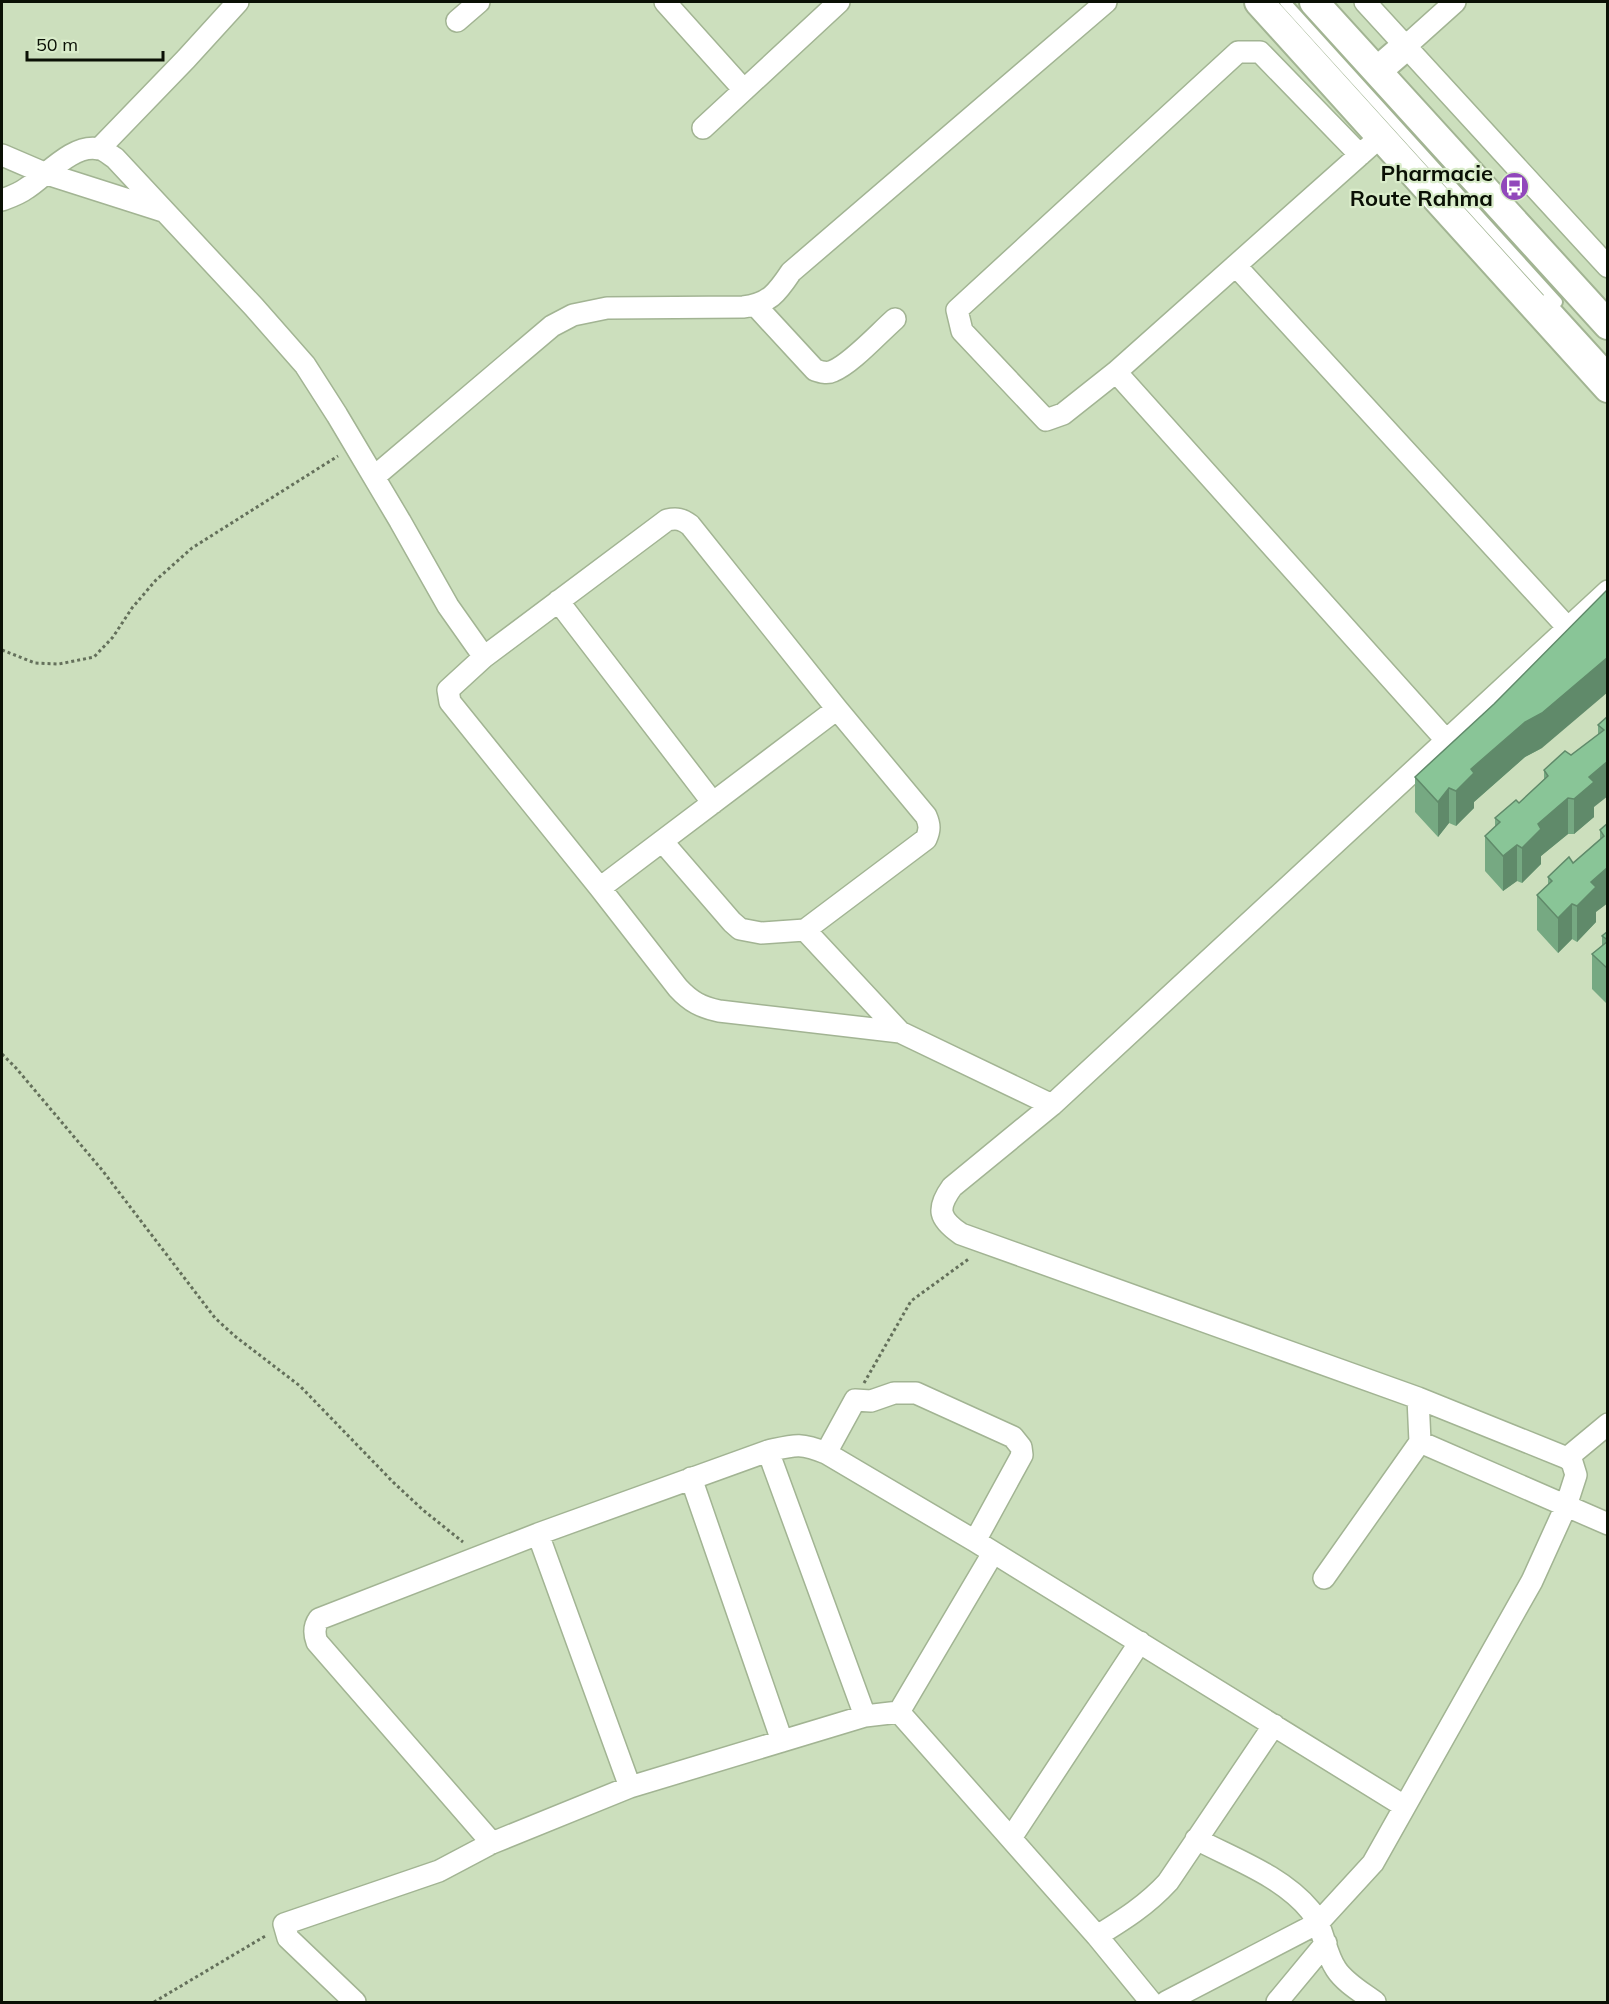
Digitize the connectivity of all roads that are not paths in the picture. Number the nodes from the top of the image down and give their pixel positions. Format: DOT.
graph roads {
  1 [pos="238,2"];
  2 [pos="479,2"];
  3 [pos="665,2"];
  4 [pos="839,2"];
  5 [pos="1106,2"];
  6 [pos="1259,2"];
  7 [pos="1276,2"];
  8 [pos="1285,2"];
  9 [pos="1314,2"];
  10 [pos="1365,2"];
  11 [pos="1455,2"];
  12 [pos="457,21"];
  13 [pos="1406,46"];
  14 [pos="1377,71"];
  15 [pos="744,90"];
  16 [pos="703,128"];
  17 [pos="1370,146"];
  18 [pos="99,149"];
  19 [pos="2,155"];
  20 [pos="44,173"];
  21 [pos="2,200"];
  22 [pos="167,212"];
  23 [pos="1236,266"];
  24 [pos="1608,267"];
  25 [pos="756,306"];
  26 [pos="895,319"];
  27 [pos="1608,325"];
  28 [pos="1608,357"];
  29 [pos="1608,366"];
  30 [pos="1116,372"];
  31 [pos="1608,388"];
  32 [pos="374,477"];
  33 [pos="1608,591"];
  34 [pos="558,601"];
  35 [pos="1568,628"];
  36 [pos="484,657"];
  37 [pos="837,709"];
  38 [pos="1446,740"];
  39 [pos="713,803"];
  40 [pos="662,841"];
  41 [pos="600,888"];
  42 [pos="805,930"];
  43 [pos="900,1032"];
  44 [pos="1052,1105"];
  45 [pos="1418,1398"];
  46 [pos="1608,1424"];
  47 [pos="1420,1443"];
  48 [pos="768,1451"];
  49 [pos="825,1453"];
  50 [pos="1567,1458"];
  51 [pos="691,1478"];
  52 [pos="1566,1506"];
  53 [pos="1608,1524"];
  54 [pos="538,1534"];
  55 [pos="975,1541"];
  56 [pos="993,1553"];
  57 [pos="1324,1578"];
  58 [pos="1140,1642"];
  59 [pos="899,1712"];
  60 [pos="865,1716"];
  61 [pos="1274,1725"];
  62 [pos="782,1741"];
  63 [pos="630,1787"];
  64 [pos="1404,1806"];
  65 [pos="1011,1839"];
  66 [pos="1196,1839"];
  67 [pos="492,1843"];
  68 [pos="1318,1923"];
  69 [pos="1097,1936"];
  70 [pos="1326,1943"];
  71 [pos="355,2002"];
  72 [pos="1151,2002"];
  73 [pos="1166,2002"];
  74 [pos="1277,2002"];
  75 [pos="1375,2002"];
  1 -- 18 [label="street"];
  2 -- 12 [label="street"];
  3 -- 15 [label="street"];
  4 -- 15 [label="street"];
  5 -- 25 [label="street"];
  6 -- 17 [label="main road"];
  7 -- 29 [label="lane"];
  8 -- 28 [label="lane"];
  9 -- 14 [label="main road"];
  10 -- 13 [label="street"];
  11 -- 13 [label="street"];
  13 -- 14 [label="main road"];
  13 -- 24 [label="street"];
  14 -- 27 [label="main road"];
  15 -- 16 [label="street"];
  17 -- 23 [label="street"];
  17 -- 30 [label="street"];
  17 -- 31 [label="main road"];
  18 -- 20 [label="street"];
  18 -- 22 [label="street"];
  19 -- 20 [label="street"];
  20 -- 21 [label="street"];
  20 -- 22 [label="street"];
  22 -- 32 [label="street"];
  23 -- 30 [label="street"];
  23 -- 35 [label="street"];
  25 -- 26 [label="street"];
  25 -- 32 [label="street"];
  30 -- 38 [label="street"];
  32 -- 36 [label="street"];
  33 -- 35 [label="street"];
  34 -- 36 [label="street"];
  34 -- 37 [label="street"];
  34 -- 39 [label="street"];
  35 -- 38 [label="street"];
  36 -- 41 [label="street"];
  37 -- 39 [label="street"];
  37 -- 42 [label="street"];
  38 -- 44 [label="street"];
  39 -- 40 [label="street"];
  40 -- 41 [label="street"];
  40 -- 42 [label="street"];
  41 -- 43 [label="street"];
  42 -- 43 [label="street"];
  43 -- 44 [label="street"];
  44 -- 45 [label="street"];
  45 -- 47 [label="street"];
  45 -- 50 [label="street"];
  46 -- 50 [label="street"];
  47 -- 52 [label="street"];
  47 -- 57 [label="street"];
  48 -- 49 [label="street"];
  48 -- 51 [label="street"];
  48 -- 60 [label="street"];
  49 -- 55 [label="street"];
  49 -- 55 [label="street"];
  50 -- 52 [label="street"];
  51 -- 54 [label="street"];
  51 -- 62 [label="street"];
  52 -- 53 [label="street"];
  52 -- 64 [label="street"];
  54 -- 63 [label="street"];
  54 -- 67 [label="street"];
  55 -- 56 [label="street"];
  56 -- 58 [label="street"];
  56 -- 59 [label="street"];
  58 -- 61 [label="street"];
  58 -- 65 [label="street"];
  59 -- 60 [label="street"];
  59 -- 65 [label="street"];
  60 -- 62 [label="street"];
  61 -- 64 [label="street"];
  61 -- 66 [label="street"];
  62 -- 63 [label="street"];
  63 -- 67 [label="street"];
  64 -- 68 [label="street"];
  65 -- 69 [label="street"];
  66 -- 68 [label="street"];
  66 -- 69 [label="street"];
  67 -- 71 [label="street"];
  68 -- 70 [label="street"];
  68 -- 73 [label="street"];
  69 -- 72 [label="street"];
  70 -- 74 [label="street"];
  70 -- 75 [label="street"];
}
